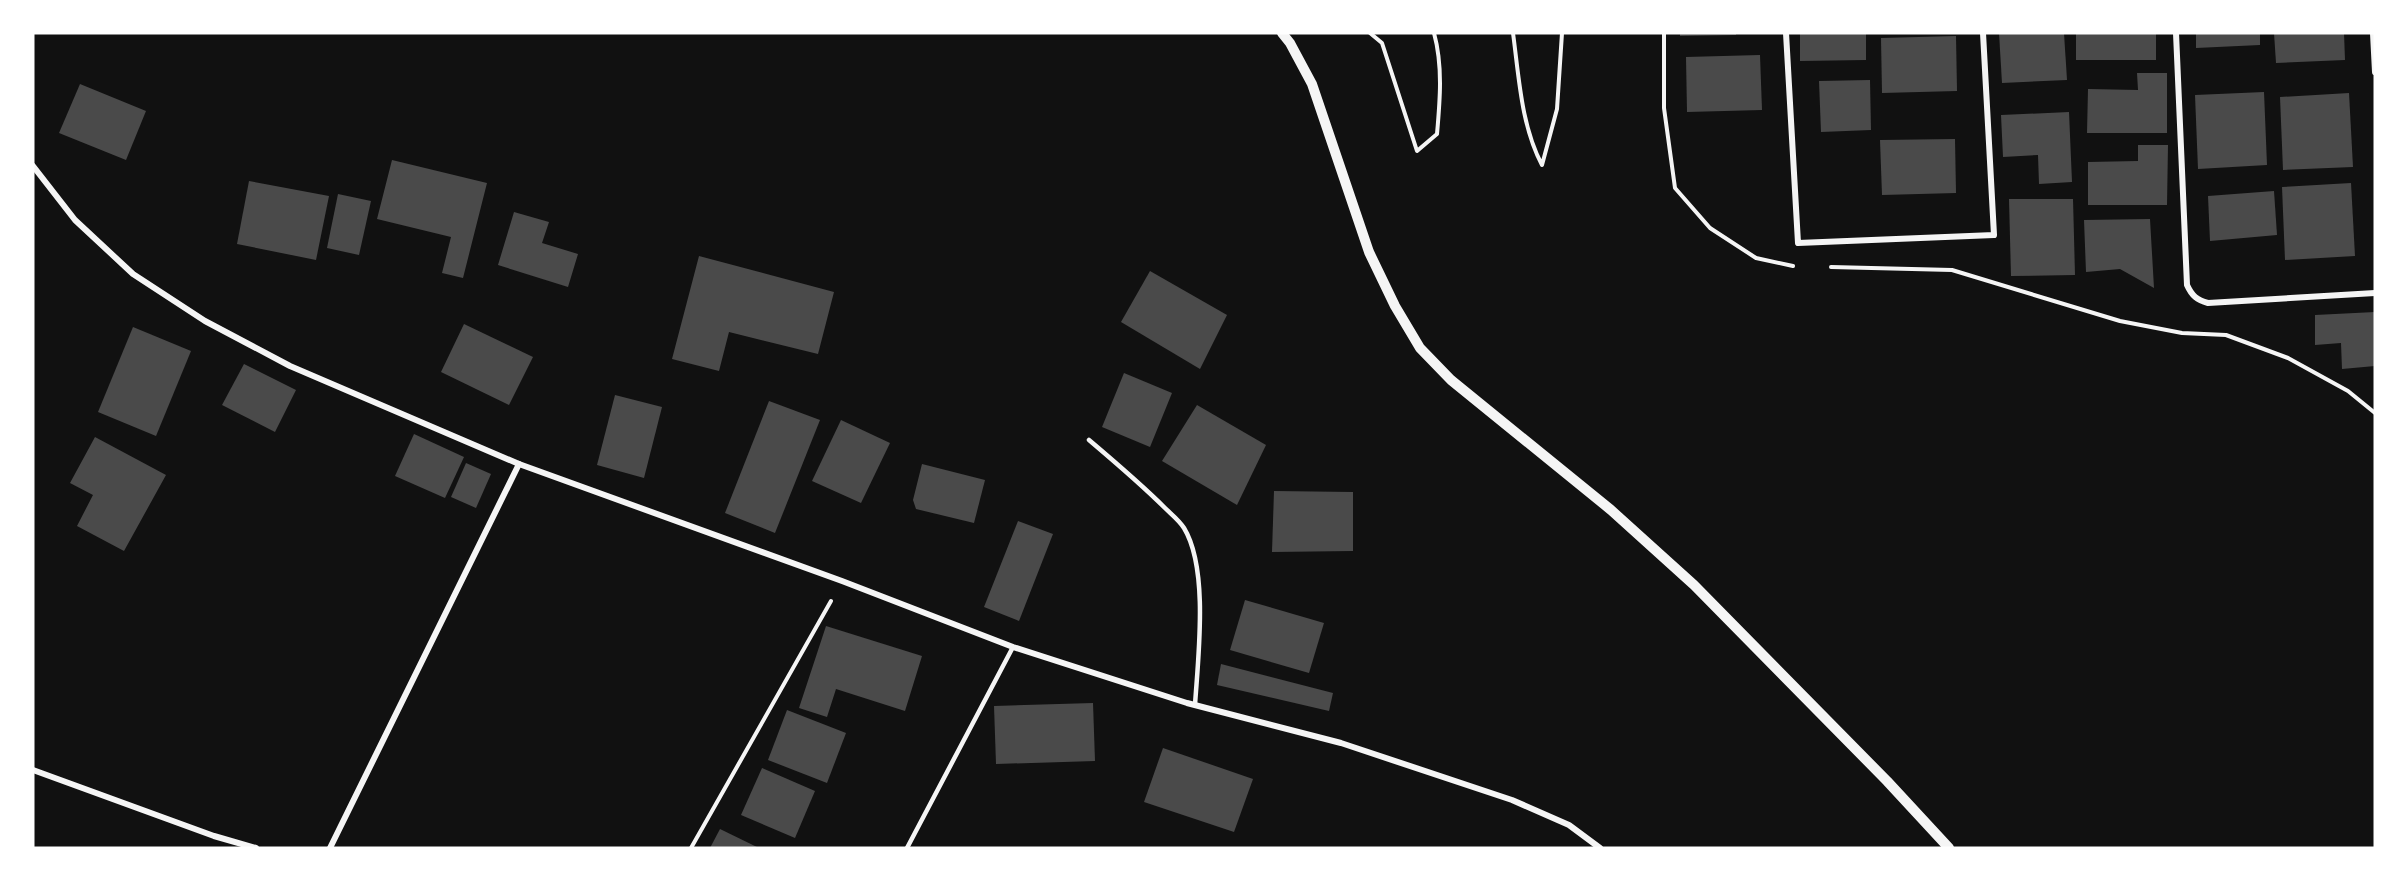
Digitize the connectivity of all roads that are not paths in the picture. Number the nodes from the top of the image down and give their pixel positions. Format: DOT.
graph roads {
  1 [pos="1282,33"];
  2 [pos="1786,33"];
  3 [pos="1983,33"];
  4 [pos="2176,33"];
  5 [pos="2373,33"];
  6 [pos="2375,72"];
  7 [pos="33,166"];
  8 [pos="2375,293"];
  9 [pos="1089,440"];
  10 [pos="519,464"];
  11 [pos="1013,647"];
  12 [pos="1195,705"];
  13 [pos="33,770"];
  14 [pos="256,848"];
  15 [pos="330,848"];
  16 [pos="907,848"];
  17 [pos="1600,848"];
  18 [pos="1949,848"];
  1 -- 18 [label="street"];
  2 -- 3 [label="street"];
  4 -- 8 [label="street"];
  5 -- 6 [label="street"];
  7 -- 10 [label="street"];
  9 -- 12 [label="lane"];
  10 -- 11 [label="street"];
  10 -- 15 [label="street"];
  11 -- 12 [label="street"];
  11 -- 16 [label="lane"];
  12 -- 17 [label="street"];
  13 -- 14 [label="street"];
}
